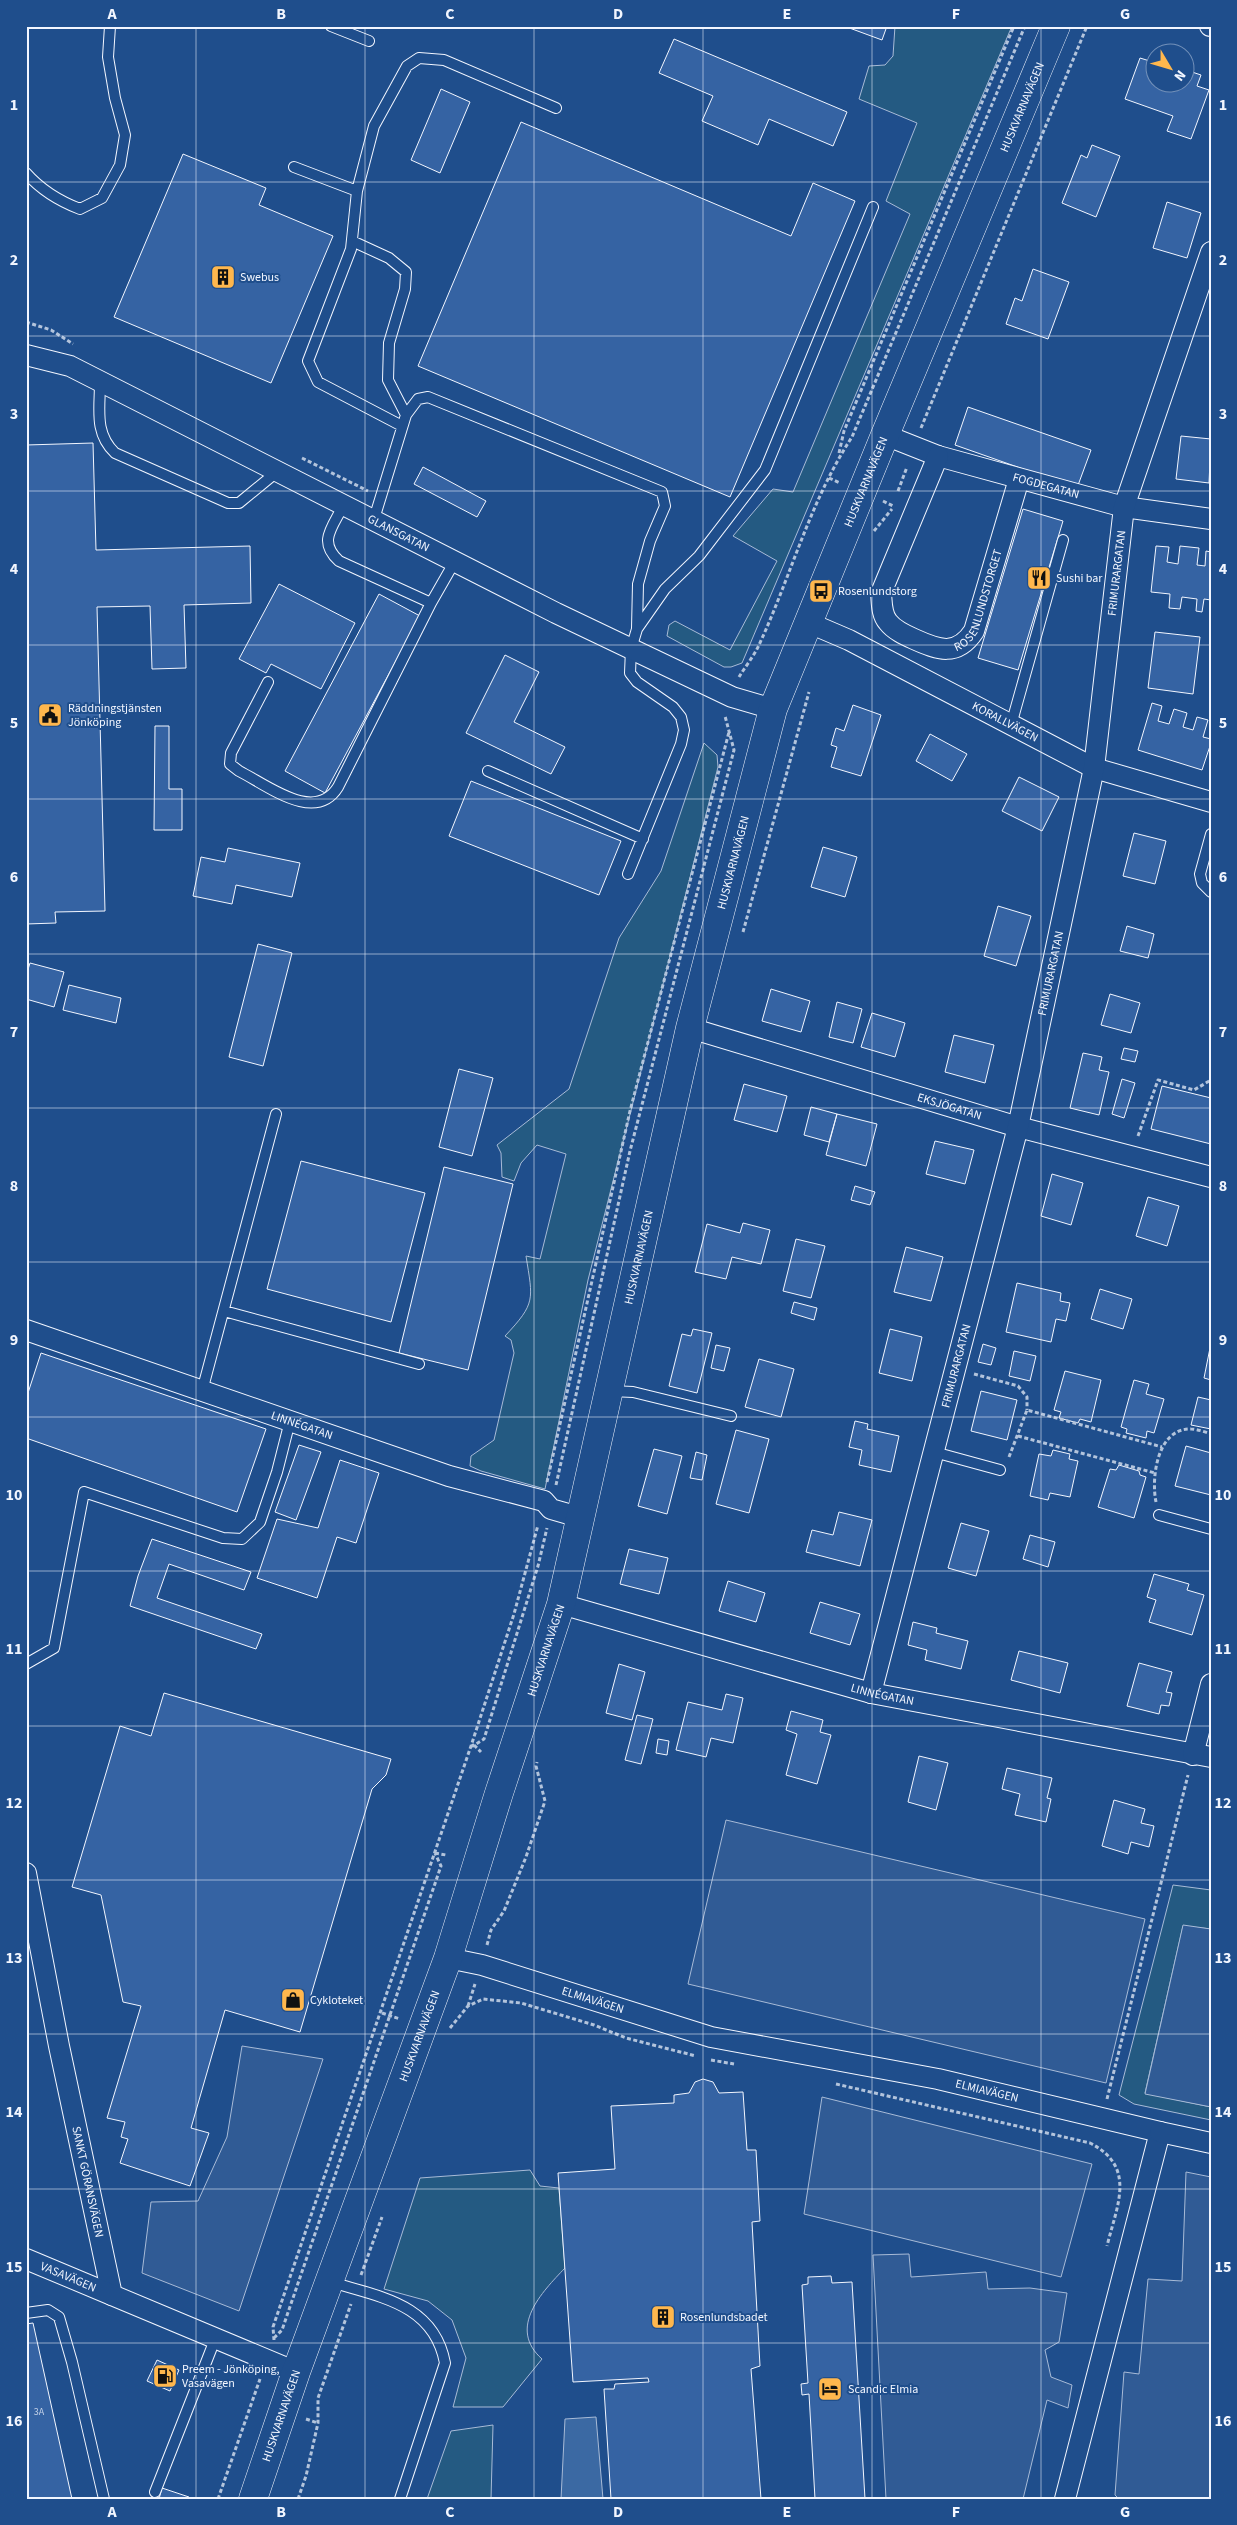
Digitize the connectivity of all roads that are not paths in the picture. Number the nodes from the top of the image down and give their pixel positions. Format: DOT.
graph roads {
  1 [pos="110,26"];
  2 [pos="331,26"];
  3 [pos="1056,26"];
  4 [pos="369,41"];
  5 [pos="556,108"];
  6 [pos="294,167"];
  7 [pos="26,173"];
  8 [pos="358,191"];
  9 [pos="873,207"];
  10 [pos="352,241"];
  11 [pos="1211,252"];
  12 [pos="26,354"];
  13 [pos="100,382"];
  14 [pos="406,414"];
  15 [pos="402,426"];
  16 [pos="885,435"];
  17 [pos="938,456"];
  18 [pos="278,471"];
  19 [pos="1019,480"];
  20 [pos="344,504"];
  21 [pos="1124,507"];
  22 [pos="1211,519"];
  23 [pos="374,520"];
  24 [pos="1062,540"];
  25 [pos="455,561"];
  26 [pos="431,603"];
  27 [pos="808,622"];
  28 [pos="637,629"];
  29 [pos="631,649"];
  30 [pos="268,682"];
  31 [pos="773,709"];
  32 [pos="1011,725"];
  33 [pos="1094,768"];
  34 [pos="488,771"];
  35 [pos="1211,802"];
  36 [pos="1211,834"];
  37 [pos="643,839"];
  38 [pos="628,874"];
  39 [pos="1211,892"];
  40 [pos="690,1028"];
  41 [pos="276,1114"];
  42 [pos="1018,1126"];
  43 [pos="1211,1177"];
  44 [pos="224,1311"];
  45 [pos="26,1330"];
  46 [pos="419,1364"];
  47 [pos="202,1391"];
  48 [pos="607,1391"];
  49 [pos="731,1416"];
  50 [pos="290,1421"];
  51 [pos="934,1452"];
  52 [pos="1000,1470"];
  53 [pos="1159,1515"];
  54 [pos="579,1517"];
  55 [pos="1211,1529"];
  56 [pos="561,1604"];
  57 [pos="26,1664"];
  58 [pos="1211,1684"];
  59 [pos="872,1693"];
  60 [pos="1202,1756"];
  61 [pos="26,1872"];
  62 [pos="448,1958"];
  63 [pos="1160,2132"];
  64 [pos="1211,2143"];
  65 [pos="28,2262"];
  66 [pos="329,2281"];
  67 [pos="112,2294"];
  68 [pos="26,2313"];
  69 [pos="216,2337"];
  70 [pos="296,2372"];
  71 [pos="155,2492"];
  72 [pos="104,2499"];
  73 [pos="253,2499"];
  74 [pos="400,2499"];
  75 [pos="1065,2499"];
  1 -- 7 [label="lane"];
  2 -- 4 [label="lane"];
  3 -- 16 [label="street, HUSKVARNAVÄGEN"];
  5 -- 8 [label="lane"];
  6 -- 8 [label="lane"];
  8 -- 10 [label="lane"];
  9 -- 28 [label="lane"];
  10 -- 14 [label="lane"];
  10 -- 15 [label="lane"];
  11 -- 21 [label="street, FRIMURARGATAN"];
  12 -- 13 [label="street, GLANSGATAN"];
  13 -- 18 [label="street, GLANSGATAN"];
  13 -- 18 [label="lane"];
  14 -- 15 [label="lane"];
  14 -- 28 [label="lane"];
  15 -- 23 [label="lane"];
  16 -- 17 [label="street, FOGDEGATAN"];
  16 -- 27 [label="street, HUSKVARNAVÄGEN"];
  17 -- 19 [label="street, FOGDEGATAN"];
  17 -- 19 [label="street, ROSENLUNDSTORGET"];
  18 -- 20 [label="street, GLANSGATAN"];
  19 -- 21 [label="street, FOGDEGATAN"];
  20 -- 23 [label="street, GLANSGATAN"];
  20 -- 26 [label="lane"];
  21 -- 22 [label="street, FOGDEGATAN"];
  21 -- 33 [label="street, FRIMURARGATAN"];
  23 -- 25 [label="street, GLANSGATAN"];
  24 -- 32 [label="lane"];
  25 -- 26 [label="lane"];
  25 -- 29 [label="street, GLANSGATAN"];
  26 -- 30 [label="lane"];
  27 -- 31 [label="street, HUSKVARNAVÄGEN"];
  27 -- 32 [label="street, KORALLVÄGEN"];
  28 -- 29 [label="lane"];
  29 -- 31 [label="street, GLANSGATAN"];
  29 -- 37 [label="lane"];
  31 -- 40 [label="street, HUSKVARNAVÄGEN"];
  32 -- 33 [label="street, KORALLVÄGEN"];
  33 -- 35 [label="street, KORALLVÄGEN"];
  33 -- 42 [label="street, FRIMURARGATAN"];
  34 -- 37 [label="lane"];
  36 -- 39 [label="lane"];
  37 -- 38 [label="lane"];
  40 -- 42 [label="street, EKSJÖGATAN"];
  40 -- 48 [label="street, HUSKVARNAVÄGEN"];
  41 -- 44 [label="lane"];
  42 -- 43 [label="street, EKSJÖGATAN"];
  42 -- 51 [label="street, FRIMURARGATAN"];
  44 -- 46 [label="lane"];
  44 -- 47 [label="lane"];
  45 -- 47 [label="street, LINNÉGATAN"];
  47 -- 50 [label="street, LINNÉGATAN"];
  48 -- 49 [label="lane"];
  48 -- 54 [label="street, HUSKVARNAVÄGEN"];
  50 -- 54 [label="street, LINNÉGATAN"];
  50 -- 57 [label="lane"];
  51 -- 52 [label="lane"];
  51 -- 59 [label="street, FRIMURARGATAN"];
  53 -- 55 [label="lane"];
  54 -- 56 [label="street, HUSKVARNAVÄGEN"];
  56 -- 59 [label="street, LINNÉGATAN"];
  56 -- 62 [label="street, HUSKVARNAVÄGEN"];
  58 -- 60 [label="street"];
  59 -- 60 [label="street, LINNÉGATAN"];
  61 -- 67 [label="street, SANKT GÖRANSVÄGEN"];
  62 -- 63 [label="street, ELMIAVÄGEN"];
  62 -- 66 [label="street, HUSKVARNAVÄGEN"];
  63 -- 64 [label="street, ELMIAVÄGEN"];
  63 -- 75 [label="street"];
  65 -- 67 [label="street, VASAVÄGEN"];
  66 -- 70 [label="street, HUSKVARNAVÄGEN"];
  66 -- 74 [label="lane"];
  67 -- 69 [label="street"];
  68 -- 72 [label="lane"];
  69 -- 70 [label="street"];
  69 -- 71 [label="lane"];
  70 -- 73 [label="street, HUSKVARNAVÄGEN"];
}
